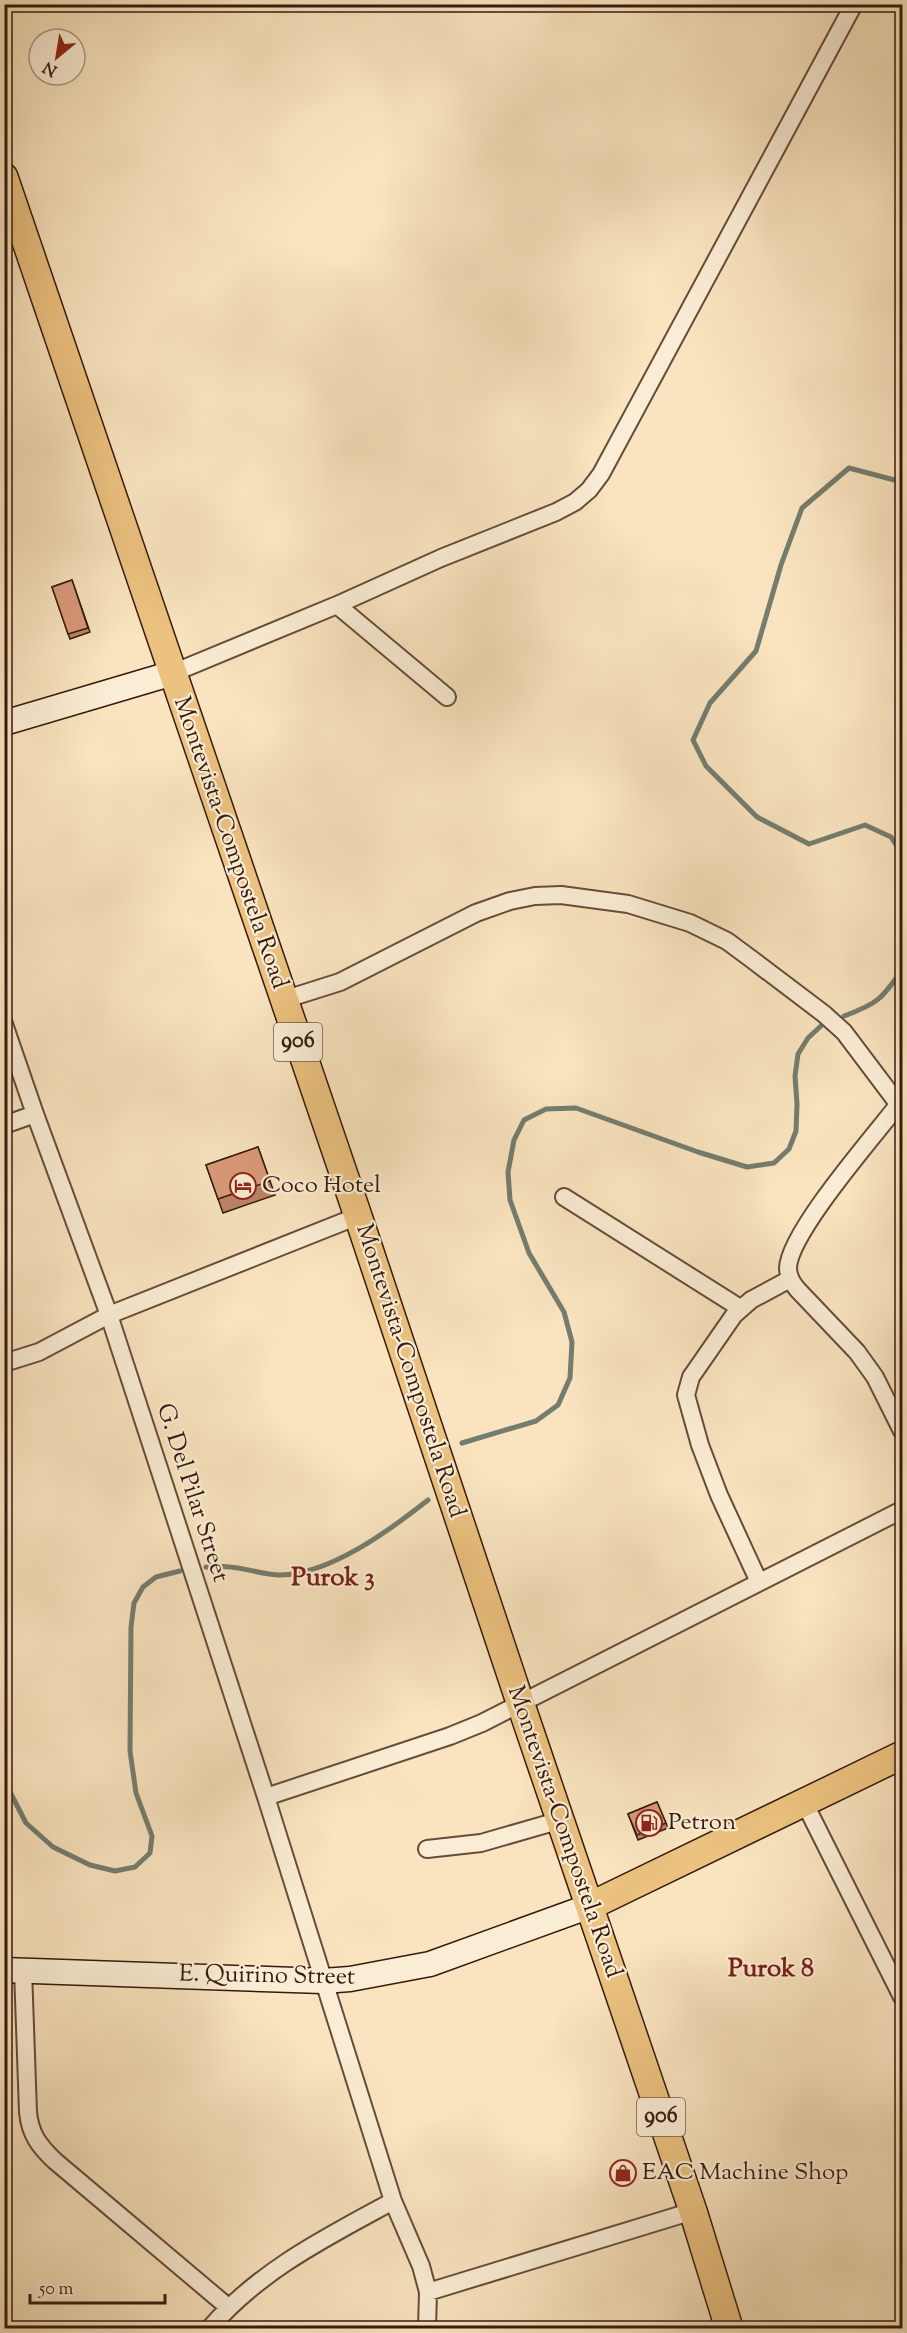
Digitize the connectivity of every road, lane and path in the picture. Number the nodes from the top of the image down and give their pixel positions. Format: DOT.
graph roads {
  1 [pos="854,4"];
  2 [pos="5,182"];
  3 [pos="337,605"];
  4 [pos="173,673"];
  5 [pos="447,698"];
  6 [pos="4,723"];
  7 [pos="283,1000"];
  8 [pos="4,1024"];
  9 [pos="900,1107"];
  10 [pos="35,1114"];
  11 [pos="4,1125"];
  12 [pos="564,1197"];
  13 [pos="358,1216"];
  14 [pos="790,1279"];
  15 [pos="740,1308"];
  16 [pos="109,1315"];
  17 [pos="4,1363"];
  18 [pos="903,1431"];
  19 [pos="903,1510"];
  20 [pos="759,1582"];
  21 [pos="520,1702"];
  22 [pos="903,1755"];
  23 [pos="266,1797"];
  24 [pos="804,1802"];
  25 [pos="561,1820"];
  26 [pos="427,1849"];
  27 [pos="590,1906"];
  28 [pos="14,1970"];
  29 [pos="323,1981"];
  30 [pos="903,1997"];
  31 [pos="393,2201"];
  32 [pos="693,2211"];
  33 [pos="428,2292"];
  34 [pos="228,2307"];
  35 [pos="210,2328"];
  36 [pos="427,2328"];
  37 [pos="729,2328"];
  1 -- 3 [label="street"];
  2 -- 4 [label="main road, Montevista-Compostela Road / 906"];
  3 -- 4 [label="street"];
  3 -- 5 [label="street"];
  4 -- 6 [label="main road"];
  4 -- 7 [label="main road, Montevista-Compostela Road / 906"];
  7 -- 9 [label="street"];
  7 -- 13 [label="main road, Montevista-Compostela Road / 906"];
  8 -- 10 [label="street, G. Del Pilar Street"];
  9 -- 14 [label="street"];
  10 -- 11 [label="street"];
  10 -- 16 [label="street, G. Del Pilar Street"];
  12 -- 15 [label="street"];
  13 -- 16 [label="street"];
  13 -- 21 [label="main road, Montevista-Compostela Road / 906"];
  14 -- 15 [label="street"];
  14 -- 18 [label="street"];
  15 -- 20 [label="street"];
  16 -- 17 [label="street"];
  16 -- 23 [label="street, G. Del Pilar Street"];
  19 -- 20 [label="street"];
  20 -- 21 [label="street"];
  21 -- 23 [label="street"];
  21 -- 25 [label="main road, Montevista-Compostela Road / 906"];
  22 -- 24 [label="main road"];
  23 -- 29 [label="street, G. Del Pilar Street"];
  24 -- 27 [label="main road"];
  24 -- 30 [label="street"];
  25 -- 26 [label="street"];
  25 -- 27 [label="main road, Montevista-Compostela Road / 906"];
  27 -- 29 [label="main road, E. Quirino Street"];
  27 -- 32 [label="main road, Montevista-Compostela Road / 906"];
  28 -- 29 [label="main road, E. Quirino Street"];
  28 -- 34 [label="street"];
  29 -- 31 [label="street, G. Del Pilar Street"];
  31 -- 33 [label="street, G. Del Pilar Street"];
  31 -- 34 [label="street"];
  32 -- 33 [label="street"];
  32 -- 37 [label="main road, Montevista-Compostela Road / 906"];
  33 -- 36 [label="street, G. Del Pilar Street"];
  34 -- 35 [label="street"];
}
